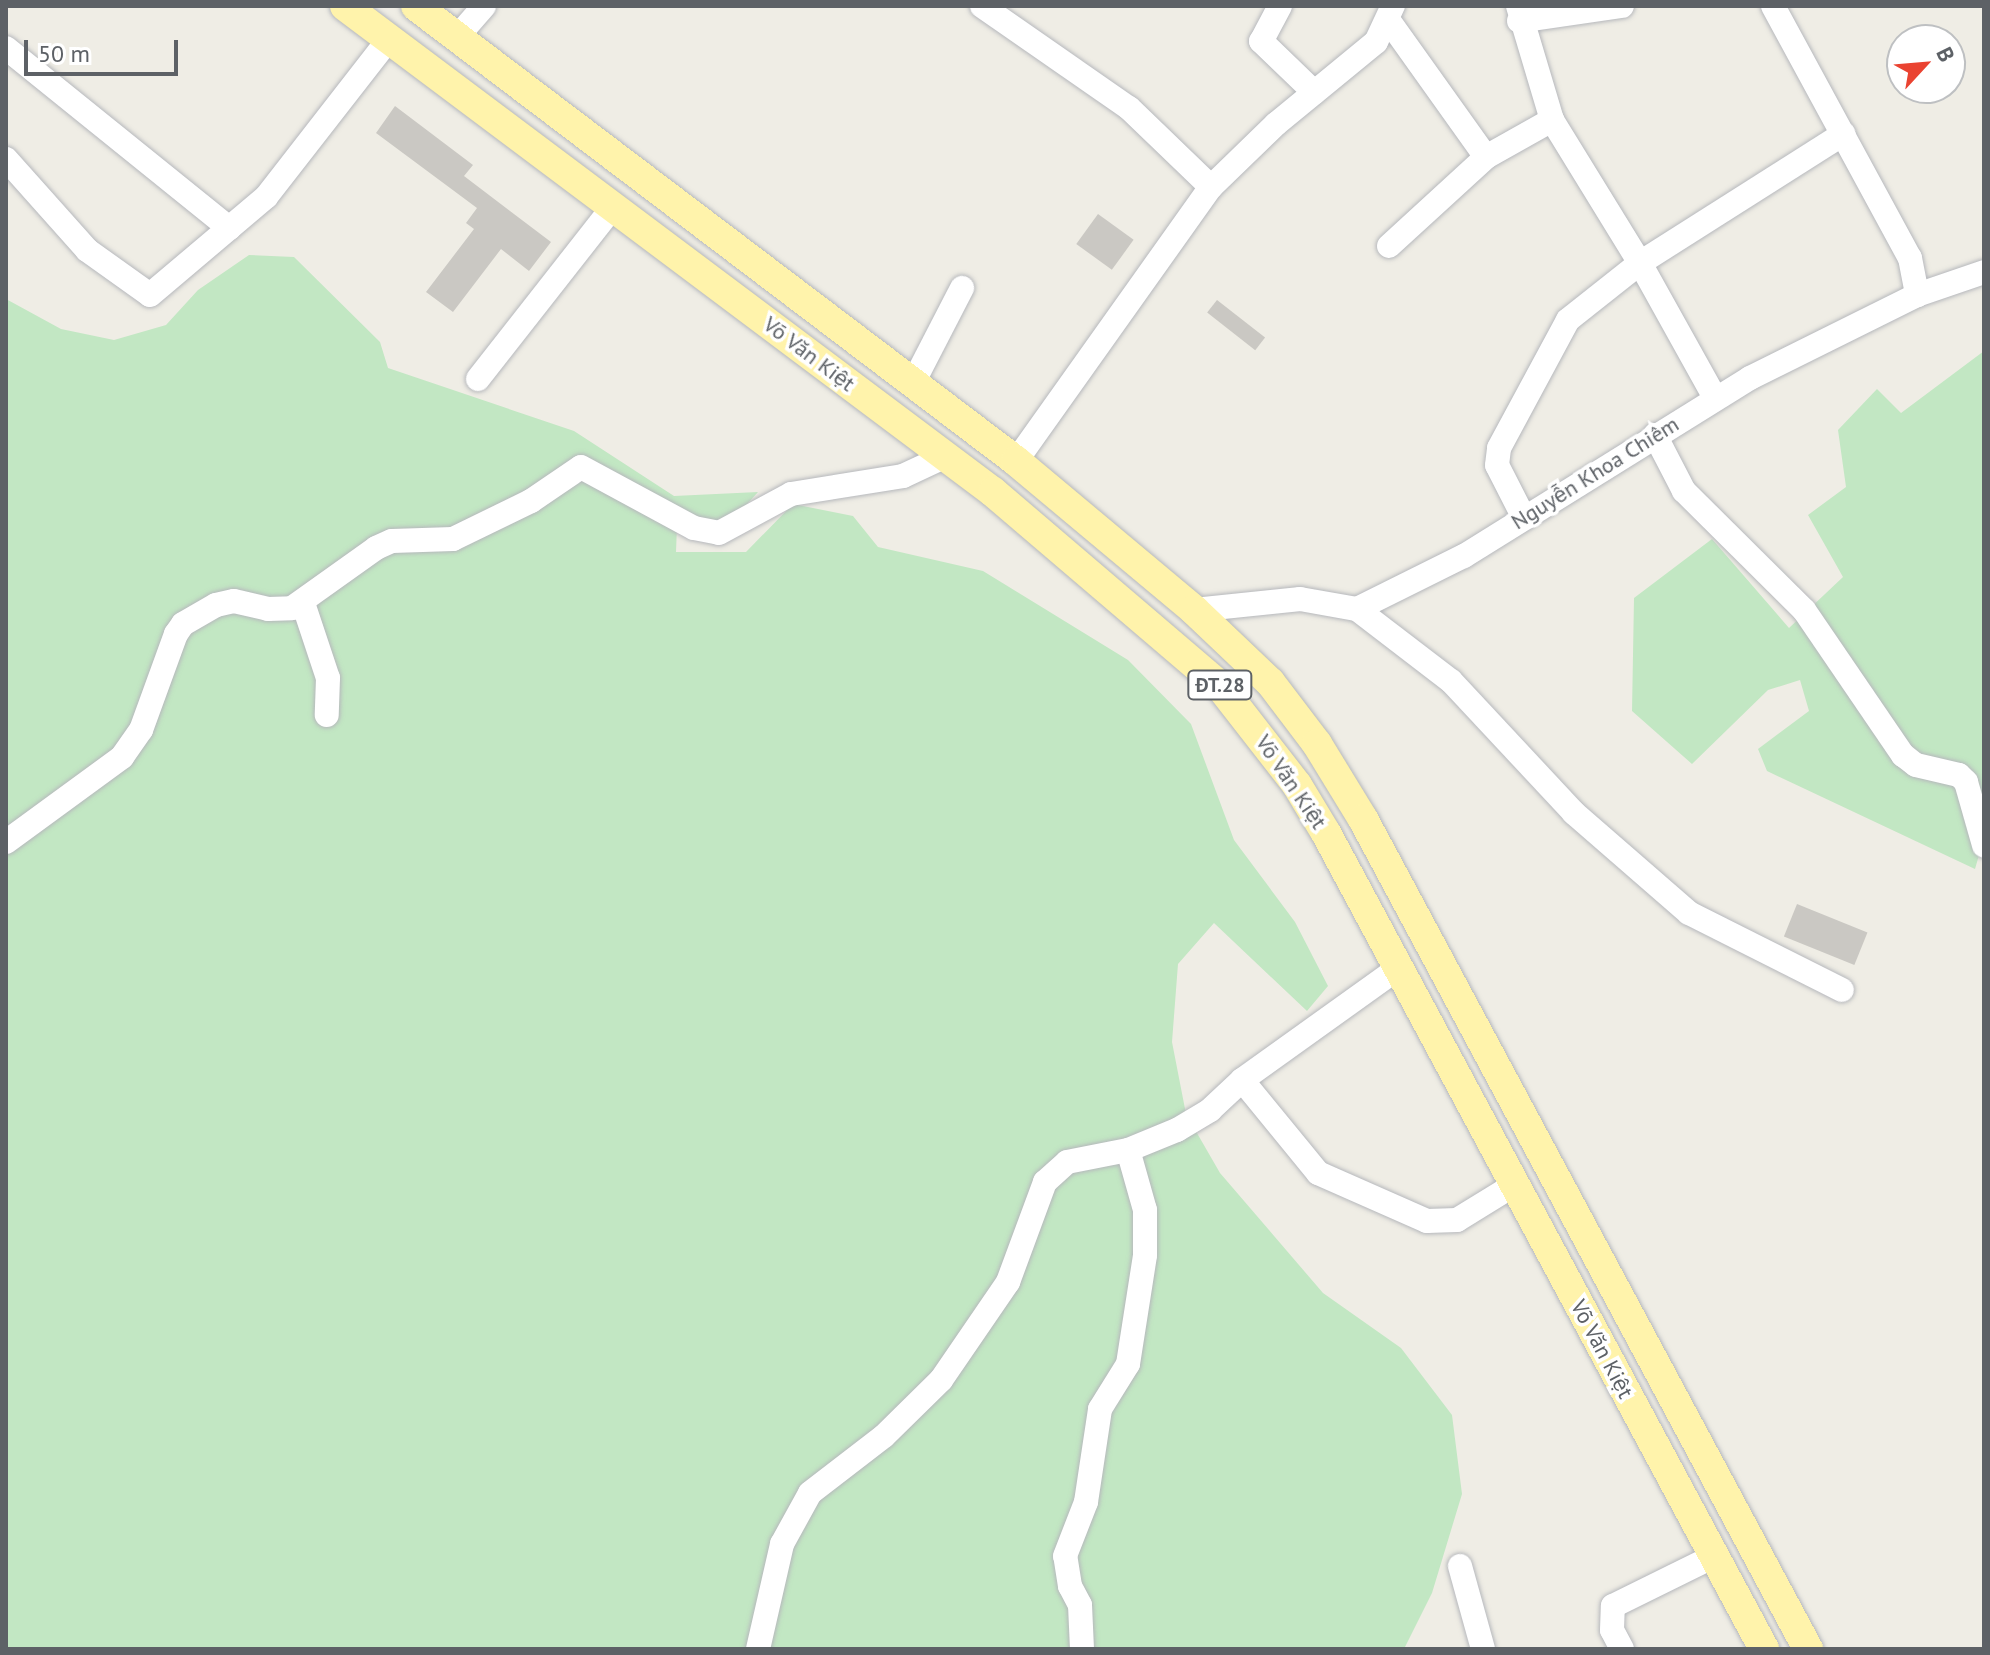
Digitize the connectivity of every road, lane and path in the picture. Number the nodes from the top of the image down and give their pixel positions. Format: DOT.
graph roads {
  1 [pos="345,6"];
  2 [pos="416,6"];
  3 [pos="484,6"];
  4 [pos="982,6"];
  5 [pos="1280,6"];
  6 [pos="1622,6"];
  7 [pos="1773,6"];
  8 [pos="1391,13"];
  9 [pos="1518,14"];
  10 [pos="457,37"];
  11 [pos="389,39"];
  12 [pos="6,48"];
  13 [pos="1314,92"];
  14 [pos="541,101"];
  15 [pos="1552,120"];
  16 [pos="1843,134"];
  17 [pos="517,135"];
  18 [pos="1486,157"];
  19 [pos="6,159"];
  20 [pos="1211,187"];
  21 [pos="613,207"];
  22 [pos="229,228"];
  23 [pos="1389,246"];
  24 [pos="1640,263"];
  25 [pos="1984,272"];
  26 [pos="962,288"];
  27 [pos="1917,295"];
  28 [pos="478,379"];
  29 [pos="913,383"];
  30 [pos="1715,398"];
  31 [pos="1655,435"];
  32 [pos="946,456"];
  33 [pos="1016,461"];
  34 [pos="1524,518"];
  35 [pos="303,603"];
  36 [pos="1357,609"];
  37 [pos="1194,610"];
  38 [pos="1168,640"];
  39 [pos="327,715"];
  40 [pos="6,842"];
  41 [pos="1984,845"];
  42 [pos="1397,969"];
  43 [pos="1842,990"];
  44 [pos="1242,1080"];
  45 [pos="1128,1150"];
  46 [pos="1549,1167"];
  47 [pos="1514,1185"];
  48 [pos="1714,1556"];
  49 [pos="1460,1566"];
  50 [pos="758,1649"];
  51 [pos="1082,1649"];
  52 [pos="1483,1649"];
  53 [pos="1622,1649"];
  54 [pos="1764,1649"];
  55 [pos="1808,1649"];
  1 -- 11 [label="main road, Võ Văn Kiệt / ĐT.28"];
  2 -- 10 [label="main road, Võ Văn Kiệt / ĐT.28"];
  3 -- 10 [label="street"];
  4 -- 20 [label="street"];
  5 -- 13 [label="street"];
  6 -- 9 [label="street"];
  7 -- 16 [label="street"];
  8 -- 13 [label="street"];
  8 -- 18 [label="street"];
  9 -- 15 [label="street"];
  10 -- 14 [label="main road, Võ Văn Kiệt / ĐT.28"];
  11 -- 17 [label="main road, Võ Văn Kiệt / ĐT.28"];
  11 -- 22 [label="street"];
  12 -- 22 [label="street"];
  13 -- 20 [label="street"];
  14 -- 17 [label="main road"];
  14 -- 29 [label="main road, Võ Văn Kiệt / ĐT.28"];
  15 -- 18 [label="street"];
  15 -- 24 [label="street"];
  16 -- 24 [label="street"];
  16 -- 27 [label="street"];
  17 -- 21 [label="main road, Võ Văn Kiệt / ĐT.28"];
  18 -- 23 [label="street"];
  19 -- 22 [label="street"];
  20 -- 33 [label="street"];
  21 -- 28 [label="street"];
  21 -- 32 [label="main road, Võ Văn Kiệt / ĐT.28"];
  24 -- 30 [label="street"];
  24 -- 34 [label="street"];
  25 -- 27 [label="street, Nguyễn Khoa Chiêm"];
  26 -- 29 [label="street"];
  27 -- 30 [label="street, Nguyễn Khoa Chiêm"];
  29 -- 33 [label="main road, Võ Văn Kiệt / ĐT.28"];
  30 -- 31 [label="street, Nguyễn Khoa Chiêm"];
  31 -- 34 [label="street, Nguyễn Khoa Chiêm"];
  31 -- 41 [label="street"];
  32 -- 35 [label="street"];
  32 -- 38 [label="main road, Võ Văn Kiệt / ĐT.28"];
  33 -- 37 [label="main road, Võ Văn Kiệt / ĐT.28"];
  34 -- 36 [label="street, Nguyễn Khoa Chiêm"];
  35 -- 39 [label="street"];
  35 -- 40 [label="street"];
  36 -- 37 [label="street"];
  36 -- 43 [label="street"];
  37 -- 38 [label="main road"];
  37 -- 46 [label="main road, Võ Văn Kiệt / ĐT.28"];
  38 -- 42 [label="main road, Võ Văn Kiệt / ĐT.28"];
  42 -- 44 [label="street"];
  42 -- 47 [label="main road, Võ Văn Kiệt / ĐT.28"];
  44 -- 45 [label="street"];
  44 -- 47 [label="street"];
  45 -- 50 [label="street"];
  45 -- 51 [label="street"];
  46 -- 47 [label="main road"];
  46 -- 55 [label="main road, Võ Văn Kiệt / ĐT.28"];
  47 -- 48 [label="main road, Võ Văn Kiệt / ĐT.28"];
  48 -- 53 [label="street"];
  48 -- 54 [label="main road, Võ Văn Kiệt / ĐT.28"];
  49 -- 52 [label="street"];
}
